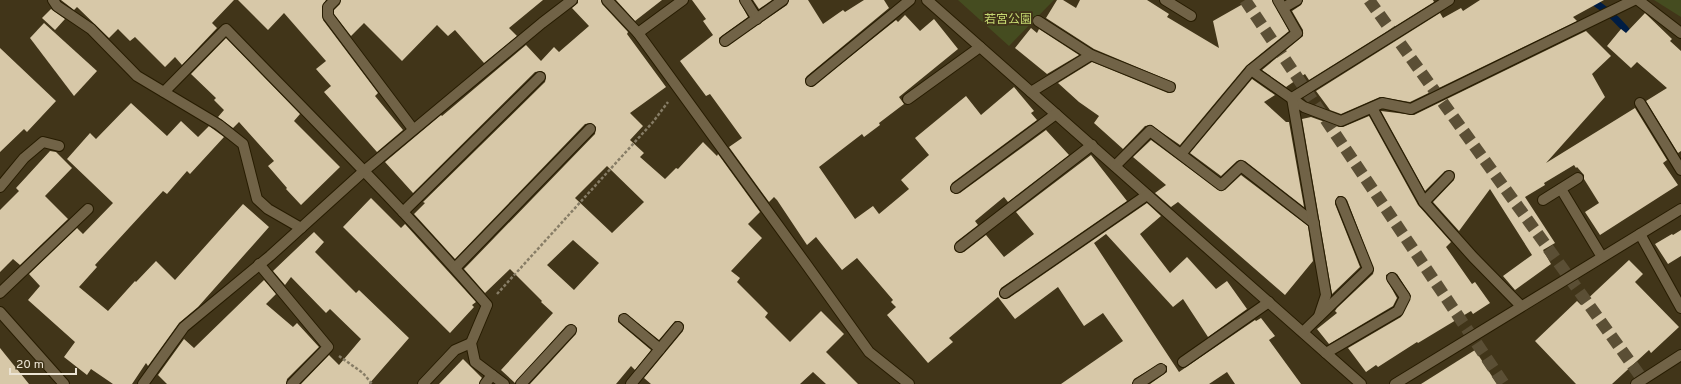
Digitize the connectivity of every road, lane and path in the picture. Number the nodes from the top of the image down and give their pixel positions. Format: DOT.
graph roads {
  1 [pos="53,0"];
  2 [pos="335,0"];
  3 [pos="572,0"];
  4 [pos="607,0"];
  5 [pos="683,0"];
  6 [pos="745,0"];
  7 [pos="783,0"];
  8 [pos="910,0"];
  9 [pos="927,0"];
  10 [pos="1165,0"];
  11 [pos="1297,0"];
  12 [pos="1449,0"];
  13 [pos="1634,0"];
  14 [pos="1638,0"];
  15 [pos="1281,4"];
  16 [pos="1190,16"];
  17 [pos="756,19"];
  18 [pos="1038,20"];
  19 [pos="1681,33"];
  20 [pos="638,34"];
  21 [pos="725,41"];
  22 [pos="980,47"];
  23 [pos="1091,55"];
  24 [pos="1250,70"];
  25 [pos="540,77"];
  26 [pos="810,81"];
  27 [pos="1170,87"];
  28 [pos="678,89"];
  29 [pos="164,92"];
  30 [pos="1031,92"];
  31 [pos="1292,98"];
  32 [pos="908,99"];
  33 [pos="1640,103"];
  34 [pos="1372,108"];
  35 [pos="1056,114"];
  36 [pos="413,129"];
  37 [pos="590,129"];
  38 [pos="1092,145"];
  39 [pos="59,146"];
  40 [pos="1181,154"];
  41 [pos="1115,166"];
  42 [pos="1681,170"];
  43 [pos="364,171"];
  44 [pos="1449,176"];
  45 [pos="1578,178"];
  46 [pos="0,187"];
  47 [pos="956,188"];
  48 [pos="1561,190"];
  49 [pos="1147,195"];
  50 [pos="1544,200"];
  51 [pos="1341,202"];
  52 [pos="1424,202"];
  53 [pos="88,209"];
  54 [pos="1681,209"];
  55 [pos="403,212"];
  56 [pos="1314,223"];
  57 [pos="300,228"];
  58 [pos="1640,234"];
  59 [pos="960,247"];
  60 [pos="1602,257"];
  61 [pos="259,264"];
  62 [pos="455,268"];
  63 [pos="1392,278"];
  64 [pos="0,293"];
  65 [pos="1005,293"];
  66 [pos="1269,302"];
  67 [pos="487,305"];
  68 [pos="1521,306"];
  69 [pos="1681,308"];
  70 [pos="0,312"];
  71 [pos="1320,316"];
  72 [pos="624,319"];
  73 [pos="678,326"];
  74 [pos="571,330"];
  75 [pos="1303,332"];
  76 [pos="471,343"];
  77 [pos="328,347"];
  78 [pos="660,348"];
  79 [pos="1326,352"];
  80 [pos="1681,354"];
  81 [pos="1183,362"];
  82 [pos="1161,368"];
  83 [pos="492,375"];
  84 [pos="64,384"];
  85 [pos="143,384"];
  86 [pos="292,384"];
  87 [pos="372,384"];
  88 [pos="423,384"];
  89 [pos="485,384"];
  90 [pos="504,384"];
  91 [pos="521,384"];
  92 [pos="631,384"];
  93 [pos="909,384"];
  94 [pos="1138,384"];
  95 [pos="1361,384"];
  96 [pos="1397,384"];
  97 [pos="1636,384"];
  1 -- 29 [label="street"];
  2 -- 36 [label="street"];
  3 -- 36 [label="street"];
  4 -- 20 [label="street"];
  5 -- 20 [label="street"];
  6 -- 17 [label="street"];
  7 -- 17 [label="street"];
  8 -- 26 [label="street"];
  9 -- 22 [label="street"];
  10 -- 16 [label="street"];
  11 -- 15 [label="street"];
  12 -- 31 [label="street"];
  13 -- 34 [label="street"];
  14 -- 19 [label="street"];
  15 -- 24 [label="street"];
  17 -- 21 [label="street"];
  18 -- 23 [label="street"];
  20 -- 28 [label="street"];
  22 -- 30 [label="street"];
  22 -- 32 [label="street"];
  23 -- 27 [label="street"];
  23 -- 30 [label="street"];
  24 -- 31 [label="street"];
  24 -- 40 [label="street"];
  25 -- 55 [label="street"];
  28 -- 67 [label="path"];
  28 -- 93 [label="street"];
  29 -- 43 [label="street"];
  29 -- 57 [label="street"];
  30 -- 35 [label="street"];
  31 -- 34 [label="street"];
  31 -- 56 [label="street"];
  33 -- 42 [label="street"];
  34 -- 52 [label="street"];
  35 -- 38 [label="street"];
  35 -- 47 [label="street"];
  36 -- 43 [label="street"];
  37 -- 62 [label="street"];
  38 -- 41 [label="street"];
  38 -- 59 [label="street"];
  39 -- 46 [label="street"];
  40 -- 41 [label="street"];
  40 -- 56 [label="street"];
  41 -- 49 [label="street"];
  43 -- 55 [label="street"];
  43 -- 57 [label="street"];
  44 -- 52 [label="street"];
  45 -- 48 [label="street"];
  48 -- 50 [label="street"];
  48 -- 60 [label="street"];
  49 -- 65 [label="street"];
  49 -- 66 [label="street"];
  51 -- 71 [label="street"];
  52 -- 68 [label="street"];
  53 -- 64 [label="street"];
  54 -- 58 [label="street"];
  55 -- 62 [label="street"];
  56 -- 71 [label="street"];
  57 -- 61 [label="street"];
  58 -- 60 [label="street"];
  58 -- 69 [label="street"];
  60 -- 68 [label="street"];
  61 -- 77 [label="street"];
  61 -- 85 [label="street"];
  62 -- 67 [label="street"];
  63 -- 79 [label="street"];
  66 -- 75 [label="street"];
  66 -- 81 [label="street"];
  67 -- 76 [label="street"];
  68 -- 96 [label="street"];
  70 -- 84 [label="street"];
  71 -- 75 [label="street"];
  72 -- 78 [label="street"];
  73 -- 78 [label="street"];
  74 -- 91 [label="street"];
  75 -- 79 [label="street"];
  76 -- 83 [label="street"];
  76 -- 88 [label="street"];
  77 -- 86 [label="street"];
  77 -- 87 [label="path"];
  78 -- 92 [label="street"];
  79 -- 95 [label="street"];
  80 -- 97 [label="street"];
  82 -- 94 [label="street"];
  83 -- 89 [label="street"];
  83 -- 90 [label="street"];
}
